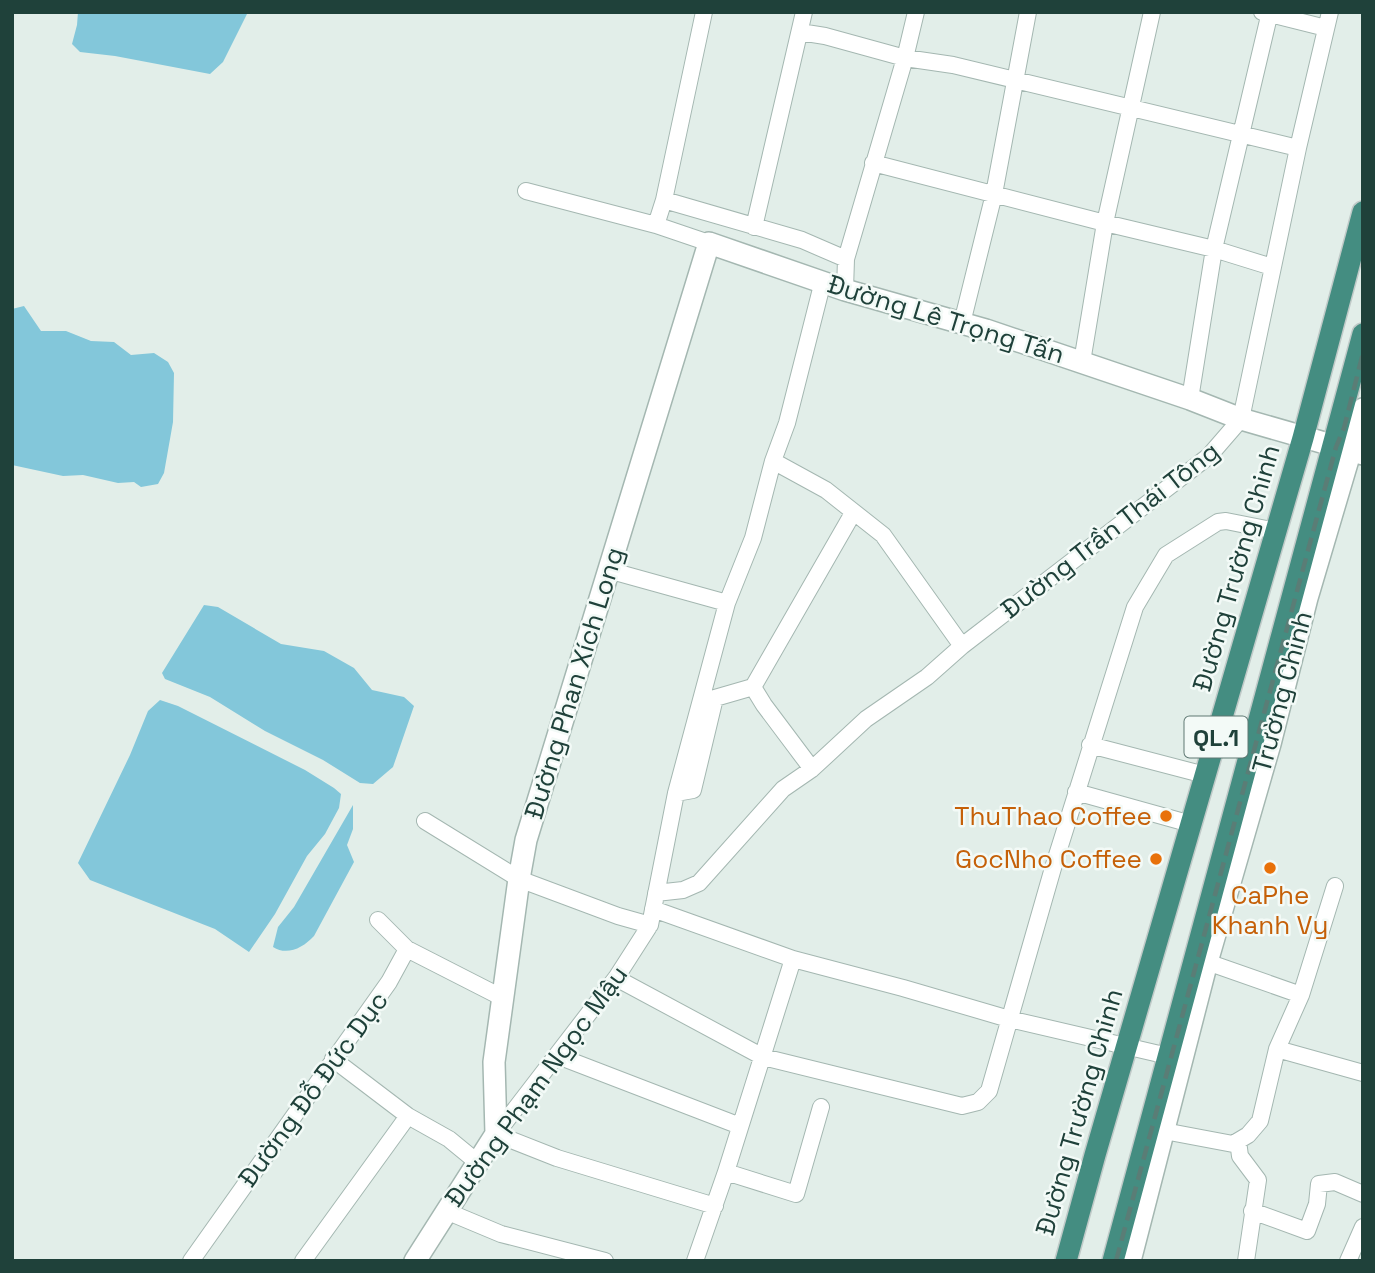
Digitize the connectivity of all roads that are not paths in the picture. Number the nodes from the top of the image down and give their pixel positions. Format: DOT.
graph roads {
  1 [pos="704,12"];
  2 [pos="804,12"];
  3 [pos="916,12"];
  4 [pos="1028,12"];
  5 [pos="1152,12"];
  6 [pos="1267,13"];
  7 [pos="1328,20"];
  8 [pos="800,32"];
  9 [pos="905,58"];
  10 [pos="1014,80"];
  11 [pos="1130,108"];
  12 [pos="1241,135"];
  13 [pos="1298,148"];
  14 [pos="873,163"];
  15 [pos="526,191"];
  16 [pos="993,194"];
  17 [pos="664,200"];
  18 [pos="1363,212"];
  19 [pos="1104,223"];
  20 [pos="656,225"];
  21 [pos="754,227"];
  22 [pos="709,243"];
  23 [pos="1214,249"];
  24 [pos="846,258"];
  25 [pos="1272,267"];
  26 [pos="823,281"];
  27 [pos="845,290"];
  28 [pos="962,323"];
  29 [pos="1363,334"];
  30 [pos="1082,362"];
  31 [pos="1189,398"];
  32 [pos="1363,409"];
  33 [pos="1241,419"];
  34 [pos="1303,438"];
  35 [pos="1349,451"];
  36 [pos="773,461"];
  37 [pos="853,513"];
  38 [pos="1276,531"];
  39 [pos="608,570"];
  40 [pos="727,603"];
  41 [pos="962,646"];
  42 [pos="753,687"];
  43 [pos="1090,745"];
  44 [pos="812,769"];
  45 [pos="1205,775"];
  46 [pos="1076,792"];
  47 [pos="676,793"];
  48 [pos="425,821"];
  49 [pos="1191,824"];
  50 [pos="519,879"];
  51 [pos="1335,886"];
  52 [pos="653,909"];
  53 [pos="378,920"];
  54 [pos="408,949"];
  55 [pos="793,959"];
  56 [pos="1207,962"];
  57 [pos="616,978"];
  58 [pos="1301,995"];
  59 [pos="503,998"];
  60 [pos="1009,1020"];
  61 [pos="1127,1045"];
  62 [pos="1277,1049"];
  63 [pos="558,1056"];
  64 [pos="1168,1056"];
  65 [pos="763,1057"];
  66 [pos="333,1059"];
  67 [pos="1363,1073"];
  68 [pos="821,1107"];
  69 [pos="408,1116"];
  70 [pos="740,1126"];
  71 [pos="1164,1131"];
  72 [pos="496,1134"];
  73 [pos="1238,1141"];
  74 [pos="477,1162"];
  75 [pos="726,1172"];
  76 [pos="1363,1194"];
  77 [pos="715,1206"];
  78 [pos="446,1211"];
  79 [pos="1252,1211"];
  80 [pos="1363,1227"];
  81 [pos="191,1261"];
  82 [pos="303,1261"];
  83 [pos="415,1261"];
  84 [pos="605,1261"];
  85 [pos="695,1261"];
  86 [pos="1066,1261"];
  87 [pos="1113,1261"];
  88 [pos="1130,1261"];
  89 [pos="1246,1261"];
  90 [pos="1348,1261"];
  1 -- 17 [label="street"];
  2 -- 8 [label="street"];
  3 -- 9 [label="street"];
  4 -- 10 [label="street"];
  5 -- 11 [label="street"];
  6 -- 7 [label="street"];
  6 -- 12 [label="street"];
  7 -- 13 [label="street, Đường Trần Thái Tông"];
  8 -- 9 [label="street"];
  8 -- 21 [label="street"];
  9 -- 10 [label="street"];
  9 -- 14 [label="street"];
  10 -- 11 [label="street"];
  10 -- 16 [label="street"];
  11 -- 12 [label="street"];
  11 -- 19 [label="street"];
  12 -- 13 [label="street"];
  12 -- 23 [label="street"];
  13 -- 25 [label="street, Đường Trần Thái Tông"];
  14 -- 16 [label="street"];
  14 -- 24 [label="street"];
  15 -- 20 [label="street, Đường Lê Trọng Tấn"];
  16 -- 19 [label="street"];
  16 -- 28 [label="street"];
  17 -- 20 [label="street"];
  17 -- 21 [label="street"];
  18 -- 34 [label="highway, Đường Trường Chinh / QL.1"];
  19 -- 23 [label="street"];
  19 -- 30 [label="street"];
  20 -- 22 [label="street, Đường Lê Trọng Tấn"];
  21 -- 24 [label="street"];
  22 -- 26 [label="street, Đường Lê Trọng Tấn"];
  22 -- 39 [label="street, Đường Phan Xích Long"];
  23 -- 25 [label="street"];
  23 -- 31 [label="street"];
  24 -- 27 [label="street"];
  25 -- 33 [label="street, Đường Trần Thái Tông"];
  26 -- 27 [label="street, Đường Lê Trọng Tấn"];
  26 -- 36 [label="street"];
  27 -- 28 [label="street, Đường Lê Trọng Tấn"];
  28 -- 30 [label="street, Đường Lê Trọng Tấn"];
  29 -- 35 [label="highway, QL.1"];
  30 -- 31 [label="street, Đường Lê Trọng Tấn"];
  31 -- 33 [label="street, Đường Lê Trọng Tấn"];
  32 -- 35 [label="street, Trường Chinh"];
  33 -- 34 [label="street, Đường Lê Trọng Tấn"];
  33 -- 41 [label="street, Đường Trần Thái Tông"];
  34 -- 35 [label="street, Đường Lê Trọng Tấn"];
  34 -- 38 [label="highway, Đường Trường Chinh / QL.1"];
  35 -- 56 [label="street, Trường Chinh"];
  35 -- 64 [label="highway, QL.1"];
  36 -- 37 [label="street"];
  36 -- 40 [label="street"];
  37 -- 41 [label="street"];
  37 -- 42 [label="street"];
  38 -- 43 [label="street"];
  38 -- 45 [label="highway, Đường Trường Chinh / QL.1"];
  39 -- 40 [label="street"];
  39 -- 50 [label="street, Đường Phan Xích Long"];
  40 -- 47 [label="street"];
  41 -- 44 [label="street, Đường Trần Thái Tông"];
  42 -- 44 [label="street"];
  42 -- 47 [label="street"];
  43 -- 45 [label="street"];
  43 -- 46 [label="street"];
  44 -- 52 [label="street, Đường Trần Thái Tông"];
  45 -- 49 [label="highway, Đường Trường Chinh / QL.1"];
  46 -- 49 [label="street"];
  46 -- 60 [label="street"];
  47 -- 52 [label="street"];
  48 -- 50 [label="street"];
  49 -- 61 [label="highway, Đường Trường Chinh / QL.1"];
  50 -- 52 [label="street"];
  50 -- 59 [label="street, Đường Phan Xích Long"];
  51 -- 58 [label="street"];
  52 -- 55 [label="street"];
  52 -- 57 [label="street, Đường Phạm Ngọc Mậu"];
  53 -- 54 [label="street"];
  54 -- 59 [label="street"];
  54 -- 66 [label="street, Đường Đỗ Đức Dục"];
  55 -- 60 [label="street"];
  55 -- 65 [label="street"];
  56 -- 58 [label="street"];
  56 -- 71 [label="street, Trường Chinh"];
  57 -- 63 [label="street, Đường Phạm Ngọc Mậu"];
  57 -- 65 [label="street"];
  58 -- 62 [label="street"];
  59 -- 72 [label="street, Đường Phan Xích Long"];
  60 -- 61 [label="street"];
  60 -- 65 [label="street"];
  61 -- 64 [label="street"];
  61 -- 86 [label="highway, Đường Trường Chinh / QL.1"];
  62 -- 67 [label="street"];
  62 -- 73 [label="street"];
  63 -- 70 [label="street"];
  63 -- 72 [label="street, Đường Phạm Ngọc Mậu"];
  64 -- 87 [label="highway, QL.1"];
  65 -- 70 [label="street"];
  66 -- 69 [label="street"];
  66 -- 81 [label="street, Đường Đỗ Đức Dục"];
  68 -- 75 [label="street"];
  69 -- 74 [label="street"];
  69 -- 82 [label="street"];
  70 -- 75 [label="street"];
  71 -- 73 [label="street"];
  71 -- 88 [label="street, Trường Chinh"];
  72 -- 74 [label="street, Đường Phạm Ngọc Mậu"];
  72 -- 77 [label="street"];
  73 -- 79 [label="street"];
  74 -- 78 [label="street, Đường Phạm Ngọc Mậu"];
  75 -- 77 [label="street"];
  76 -- 79 [label="street"];
  77 -- 85 [label="street"];
  78 -- 83 [label="street, Đường Phạm Ngọc Mậu"];
  78 -- 84 [label="street"];
  79 -- 89 [label="street"];
  80 -- 90 [label="street"];
}
